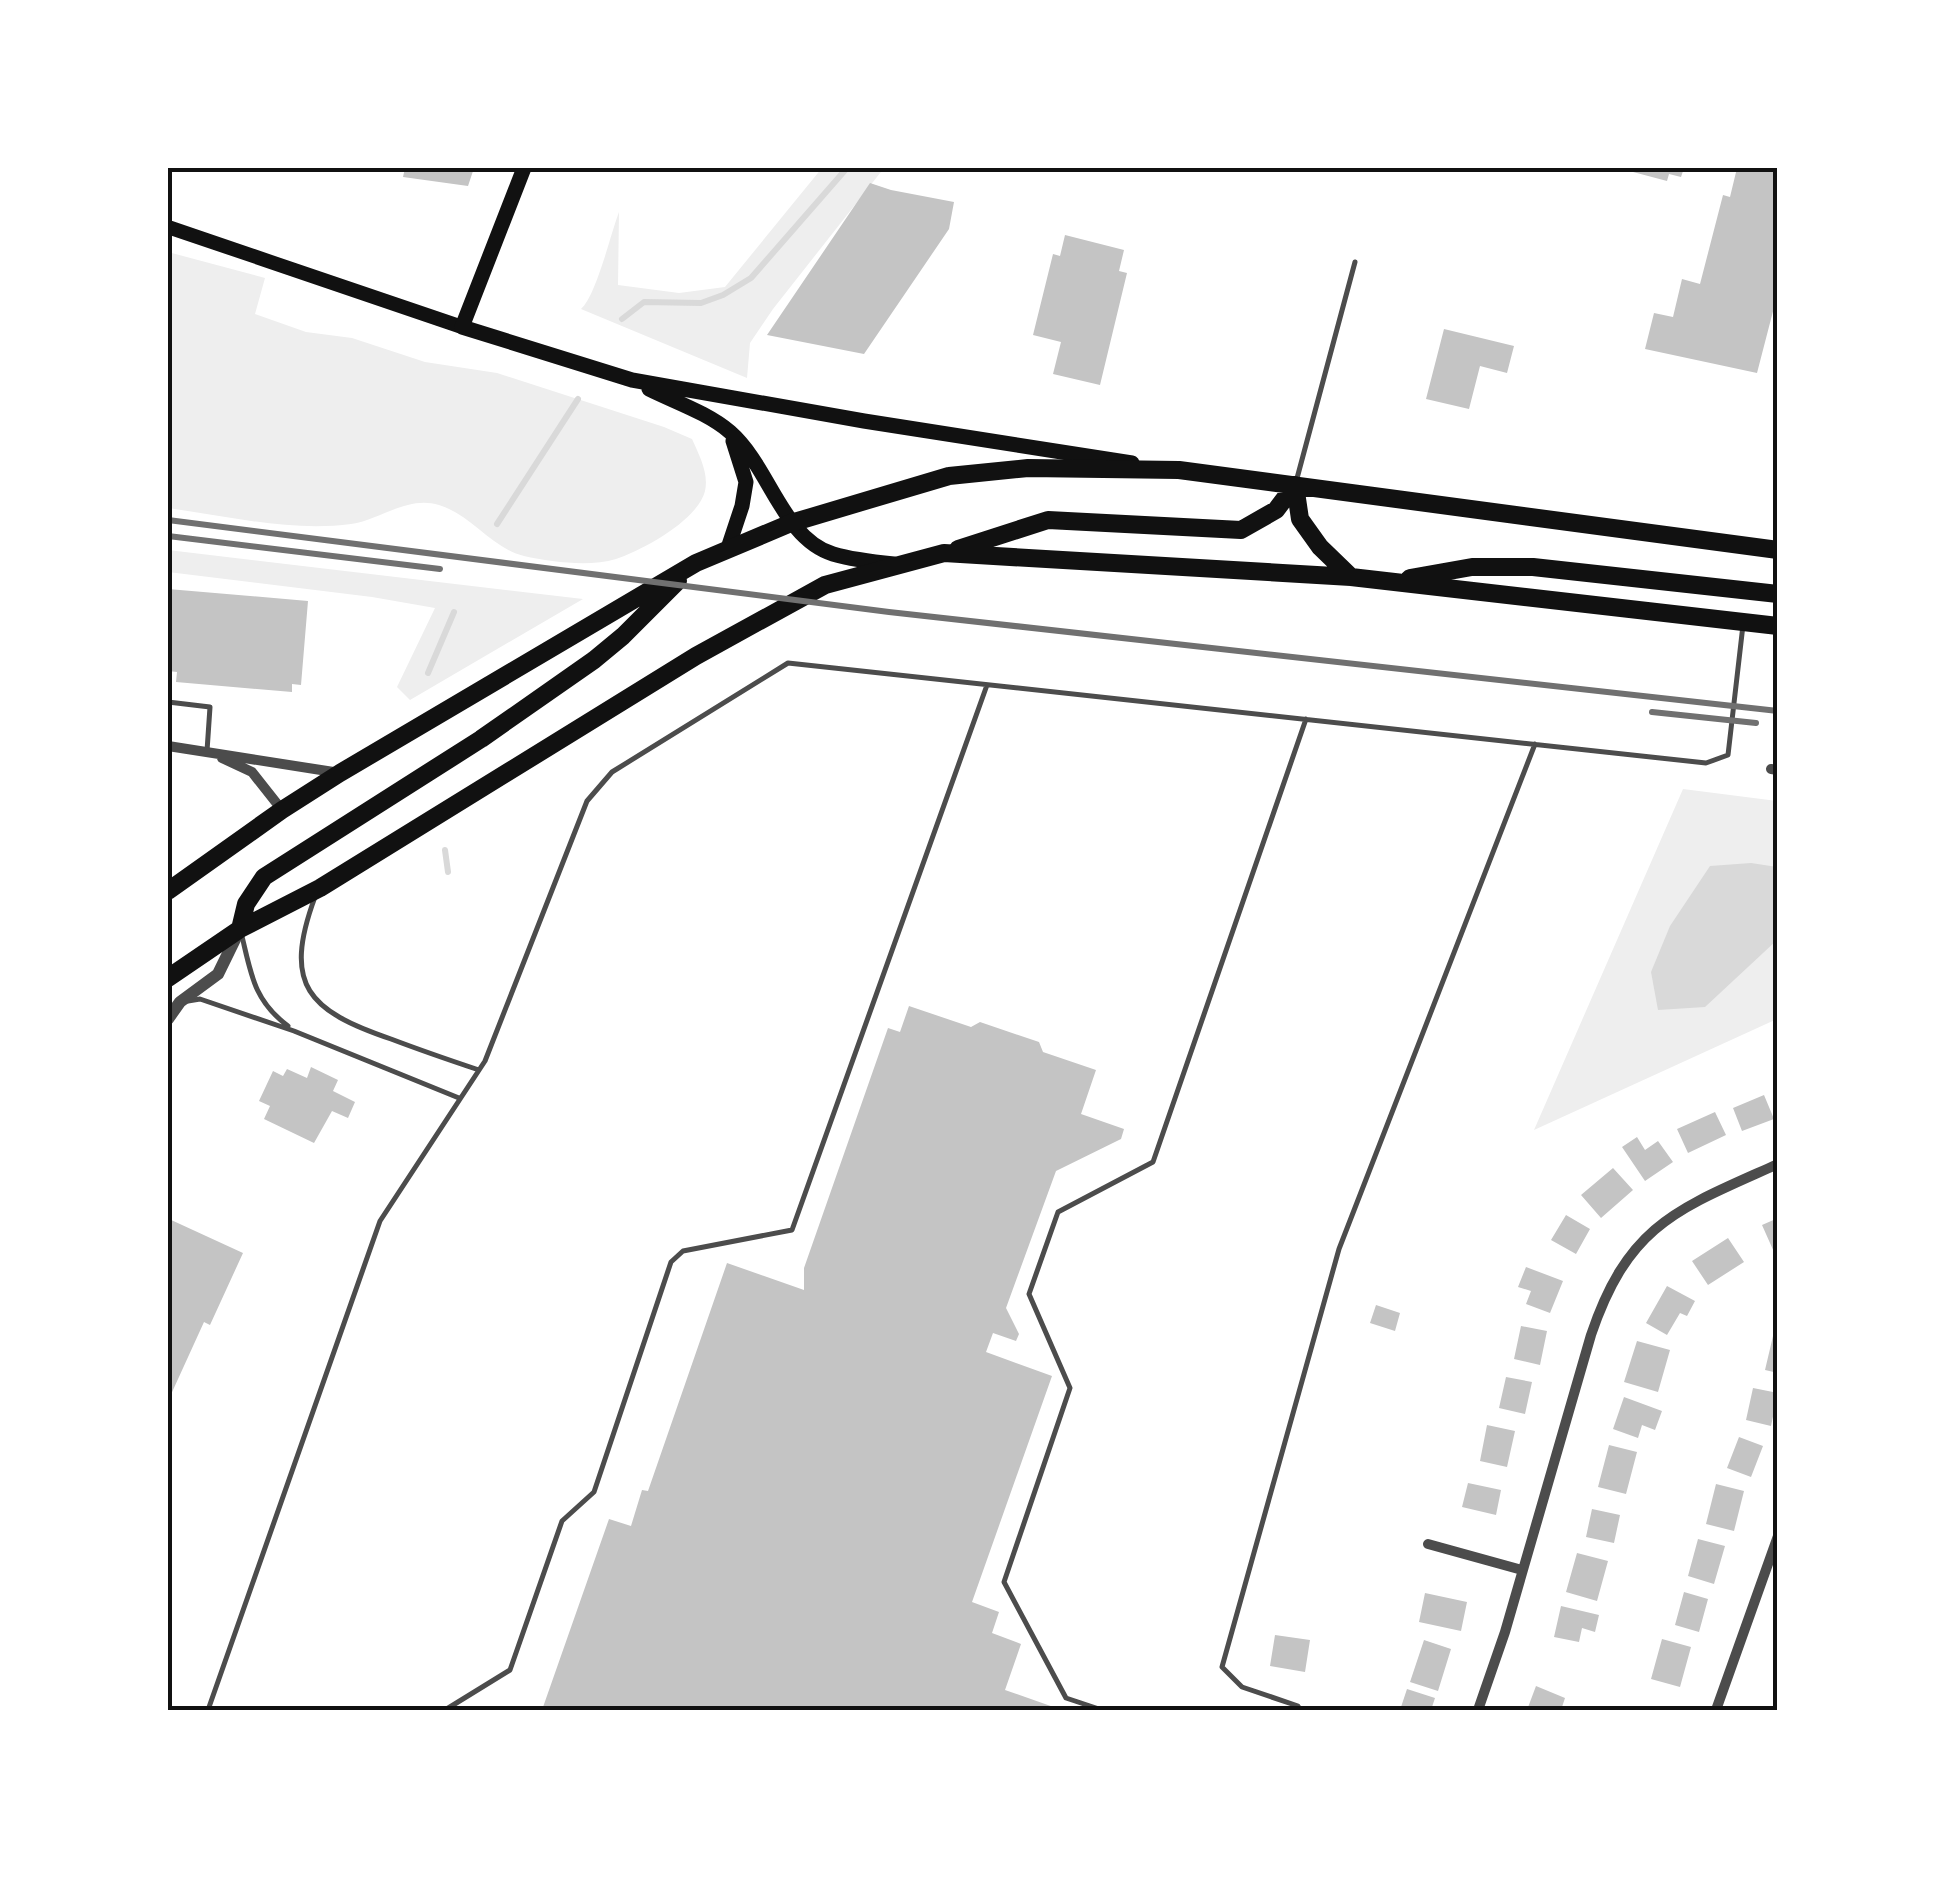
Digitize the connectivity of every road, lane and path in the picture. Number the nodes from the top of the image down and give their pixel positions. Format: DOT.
graph roads {
  1 [pos="524,168"];
  2 [pos="168,227"];
  3 [pos="1355,262"];
  4 [pos="462,327"];
  5 [pos="632,380"];
  6 [pos="730,432"];
  7 [pos="1179,470"];
  8 [pos="1295,485"];
  9 [pos="792,523"];
  10 [pos="728,548"];
  11 [pos="1778,550"];
  12 [pos="944,554"];
  13 [pos="696,563"];
  14 [pos="904,564"];
  15 [pos="1351,578"];
  16 [pos="1390,581"];
  17 [pos="1778,595"];
  18 [pos="1744,622"];
  19 [pos="1778,626"];
  20 [pos="987,685"];
  21 [pos="168,702"];
  22 [pos="1306,720"];
  23 [pos="1535,744"];
  24 [pos="168,746"];
  25 [pos="207,752"];
  26 [pos="340,773"];
  27 [pos="282,810"];
  28 [pos="320,888"];
  29 [pos="168,891"];
  30 [pos="240,929"];
  31 [pos="168,978"];
  32 [pos="180,1002"];
  33 [pos="168,1018"];
  34 [pos="294,1031"];
  35 [pos="479,1070"];
  36 [pos="460,1099"];
  37 [pos="1778,1164"];
  38 [pos="1778,1536"];
  39 [pos="1428,1544"];
  40 [pos="1775,1550"];
  41 [pos="1522,1570"];
  42 [pos="208,1710"];
  43 [pos="445,1710"];
  44 [pos="1102,1710"];
  45 [pos="1300,1710"];
  46 [pos="1478,1710"];
  47 [pos="1716,1710"];
  1 -- 4 [label="main road"];
  2 -- 4 [label="main road"];
  3 -- 8 [label="lane"];
  4 -- 5 [label="main road"];
  5 -- 6 [label="main road"];
  5 -- 7 [label="main road"];
  6 -- 9 [label="main road"];
  6 -- 10 [label="main road"];
  7 -- 8 [label="highway"];
  7 -- 9 [label="highway"];
  8 -- 11 [label="highway"];
  8 -- 12 [label="highway"];
  8 -- 15 [label="highway"];
  9 -- 10 [label="highway"];
  9 -- 14 [label="main road"];
  10 -- 13 [label="highway"];
  12 -- 14 [label="highway"];
  12 -- 15 [label="highway"];
  13 -- 26 [label="highway"];
  13 -- 30 [label="highway"];
  14 -- 28 [label="highway"];
  15 -- 16 [label="highway"];
  16 -- 17 [label="highway"];
  16 -- 18 [label="highway"];
  17 -- 18 [label="highway"];
  18 -- 19 [label="highway"];
  18 -- 23 [label="lane"];
  20 -- 22 [label="lane"];
  20 -- 35 [label="lane"];
  20 -- 43 [label="lane"];
  21 -- 25 [label="lane"];
  22 -- 23 [label="lane"];
  22 -- 44 [label="lane"];
  23 -- 45 [label="lane"];
  24 -- 25 [label="street"];
  25 -- 26 [label="street"];
  25 -- 27 [label="street"];
  26 -- 27 [label="highway"];
  27 -- 29 [label="highway"];
  28 -- 30 [label="highway"];
  28 -- 35 [label="lane"];
  30 -- 31 [label="highway"];
  30 -- 32 [label="street"];
  30 -- 34 [label="lane"];
  32 -- 33 [label="street"];
  32 -- 34 [label="lane"];
  34 -- 36 [label="lane"];
  35 -- 36 [label="lane"];
  36 -- 42 [label="lane"];
  37 -- 41 [label="street"];
  38 -- 40 [label="street"];
  39 -- 41 [label="street"];
  40 -- 47 [label="street"];
  41 -- 46 [label="street"];
}
